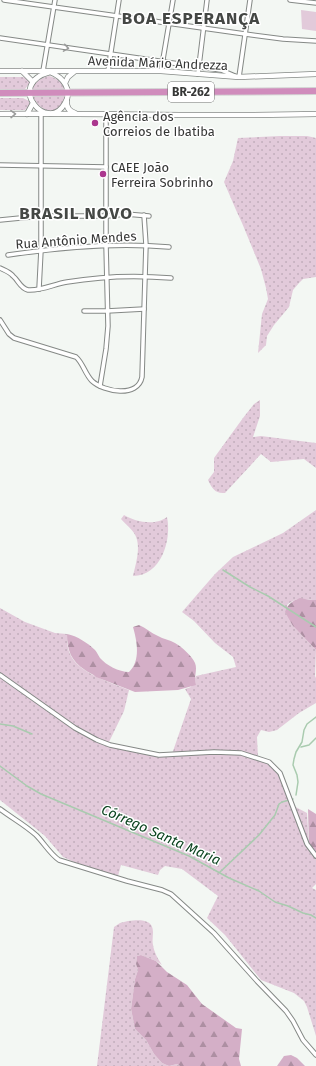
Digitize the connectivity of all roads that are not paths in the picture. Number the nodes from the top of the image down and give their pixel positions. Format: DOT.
graph roads {
  1 [pos="4,0"];
  2 [pos="55,0"];
  3 [pos="119,0"];
  4 [pos="173,0"];
  5 [pos="207,0"];
  6 [pos="250,0"];
  7 [pos="290,0"];
  8 [pos="311,2"];
  9 [pos="316,4"];
  10 [pos="54,6"];
  11 [pos="116,16"];
  12 [pos="169,23"];
  13 [pos="203,28"];
  14 [pos="245,34"];
  15 [pos="0,38"];
  16 [pos="316,41"];
  17 [pos="48,45"];
  18 [pos="111,55"];
  19 [pos="162,62"];
  20 [pos="199,68"];
  21 [pos="108,70"];
  22 [pos="0,71"];
  23 [pos="22,71"];
  24 [pos="43,71"];
  25 [pos="50,72"];
  26 [pos="74,72"];
  27 [pos="161,72"];
  28 [pos="198,74"];
  29 [pos="316,74"];
  30 [pos="239,77"];
  31 [pos="33,82"];
  32 [pos="65,83"];
  33 [pos="316,91"];
  34 [pos="0,92"];
  35 [pos="29,92"];
  36 [pos="68,92"];
  37 [pos="67,99"];
  38 [pos="33,103"];
  39 [pos="0,114"];
  40 [pos="27,114"];
  41 [pos="41,114"];
  42 [pos="48,114"];
  43 [pos="79,114"];
  44 [pos="106,114"];
  45 [pos="316,114"];
  46 [pos="0,165"];
  47 [pos="41,166"];
  48 [pos="106,167"];
  49 [pos="144,215"];
  50 [pos="41,216"];
  51 [pos="106,216"];
  52 [pos="149,216"];
  53 [pos="0,220"];
  54 [pos="106,245"];
  55 [pos="146,245"];
  56 [pos="169,247"];
  57 [pos="41,250"];
  58 [pos="8,255"];
  59 [pos="0,268"];
  60 [pos="146,276"];
  61 [pos="107,277"];
  62 [pos="171,278"];
  63 [pos="39,290"];
  64 [pos="144,309"];
  65 [pos="84,311"];
  66 [pos="107,311"];
  67 [pos="0,320"];
  68 [pos="100,386"];
  69 [pos="0,675"];
  70 [pos="0,809"];
  71 [pos="316,856"];
  72 [pos="316,1055"];
  1 -- 10 [label="street"];
  2 -- 10 [label="street"];
  3 -- 11 [label="street"];
  4 -- 12 [label="street"];
  5 -- 13 [label="street"];
  6 -- 14 [label="street"];
  7 -- 8 [label="street"];
  8 -- 9 [label="street"];
  10 -- 11 [label="street"];
  10 -- 17 [label="street"];
  11 -- 12 [label="street"];
  11 -- 18 [label="street"];
  12 -- 13 [label="street"];
  12 -- 19 [label="street"];
  13 -- 14 [label="street"];
  13 -- 20 [label="street"];
  14 -- 16 [label="street"];
  14 -- 30 [label="street"];
  15 -- 17 [label="street"];
  17 -- 18 [label="street, one-way"];
  17 -- 24 [label="street"];
  18 -- 19 [label="street"];
  18 -- 21 [label="street"];
  19 -- 20 [label="street"];
  19 -- 27 [label="street"];
  20 -- 28 [label="street"];
  20 -- 30 [label="street"];
  21 -- 26 [label="street, Avenida Mário Andrezza"];
  21 -- 27 [label="street, Avenida Mário Andrezza"];
  22 -- 23 [label="street, Avenida Mário Andrezza"];
  23 -- 24 [label="street, Avenida Mário Andrezza"];
  23 -- 31 [label="street"];
  24 -- 25 [label="street, Avenida Mário Andrezza"];
  25 -- 26 [label="street, Avenida Mário Andrezza"];
  25 -- 31 [label="street"];
  25 -- 32 [label="street"];
  26 -- 32 [label="street"];
  27 -- 28 [label="street, Avenida Mário Andrezza"];
  28 -- 30 [label="street, Avenida Mário Andrezza"];
  29 -- 30 [label="street, Avenida Mário Andrezza"];
  31 -- 35 [label="street"];
  32 -- 36 [label="street"];
  33 -- 36 [label="highway, BR-262"];
  34 -- 35 [label="highway, BR-262"];
  35 -- 36 [label="highway, BR-262"];
  35 -- 38 [label="street"];
  36 -- 37 [label="street"];
  37 -- 42 [label="street"];
  37 -- 43 [label="street"];
  38 -- 40 [label="street"];
  38 -- 42 [label="street"];
  39 -- 40 [label="street, one-way"];
  40 -- 41 [label="street"];
  41 -- 42 [label="street"];
  41 -- 47 [label="street"];
  42 -- 43 [label="street"];
  43 -- 44 [label="street"];
  44 -- 45 [label="street"];
  44 -- 48 [label="street"];
  46 -- 47 [label="street"];
  47 -- 48 [label="street"];
  47 -- 50 [label="street"];
  48 -- 51 [label="street"];
  49 -- 51 [label="street"];
  49 -- 52 [label="street"];
  49 -- 55 [label="street"];
  50 -- 51 [label="street"];
  50 -- 53 [label="street"];
  50 -- 57 [label="street"];
  51 -- 54 [label="street"];
  54 -- 55 [label="street, Rua Antônio Mendes"];
  54 -- 57 [label="street, Rua Antônio Mendes"];
  54 -- 61 [label="street"];
  55 -- 56 [label="street, Rua Antônio Mendes"];
  55 -- 60 [label="street"];
  57 -- 58 [label="street, Rua Antônio Mendes"];
  57 -- 63 [label="street"];
  59 -- 63 [label="street"];
  60 -- 61 [label="street"];
  60 -- 62 [label="street"];
  60 -- 64 [label="street"];
  61 -- 63 [label="street"];
  61 -- 66 [label="street"];
  64 -- 66 [label="street"];
  64 -- 68 [label="street"];
  65 -- 66 [label="street"];
  66 -- 68 [label="street"];
  67 -- 68 [label="street"];
  69 -- 71 [label="street"];
  70 -- 72 [label="street"];
}
